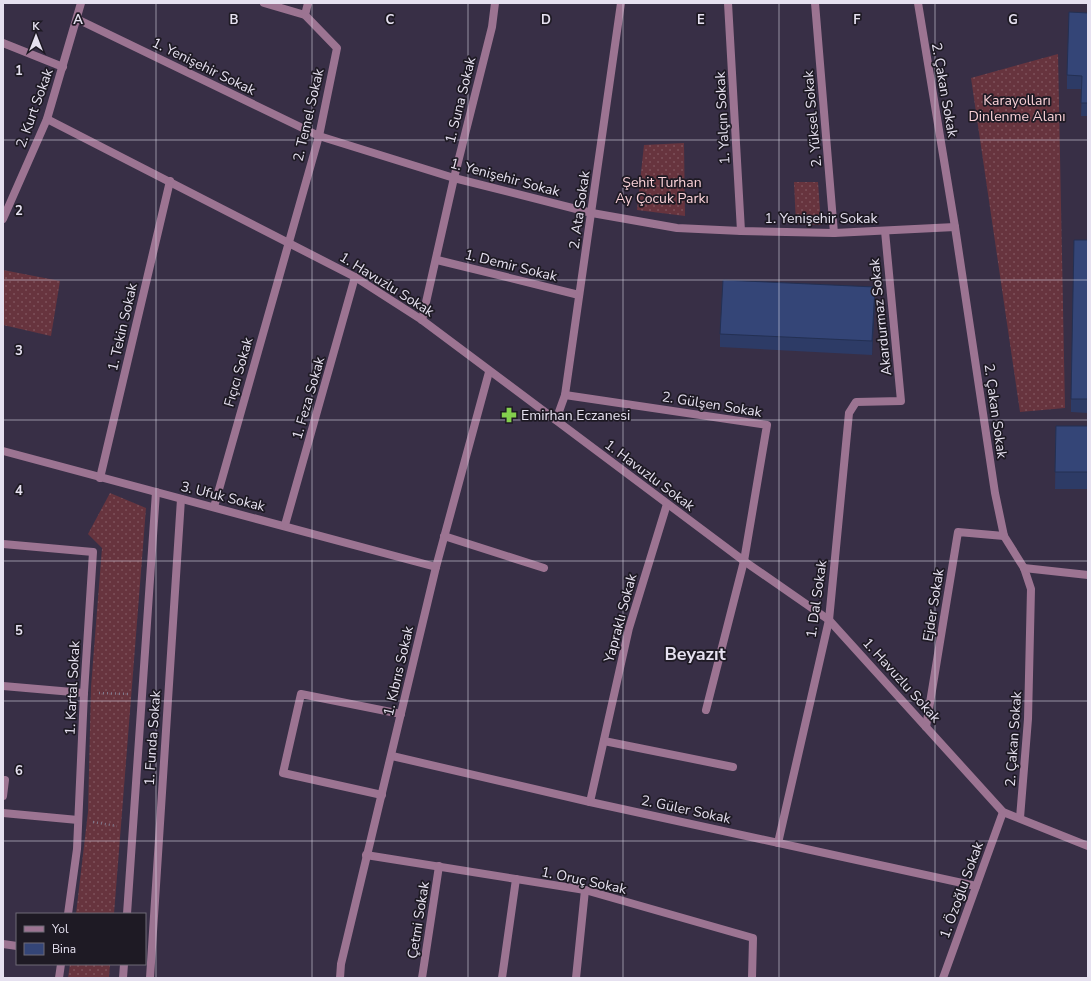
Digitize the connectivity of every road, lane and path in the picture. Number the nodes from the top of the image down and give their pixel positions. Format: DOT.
graph roads {
  1 [pos="81,3"];
  2 [pos="264,3"];
  3 [pos="308,3"];
  4 [pos="495,3"];
  5 [pos="622,3"];
  6 [pos="728,3"];
  7 [pos="815,3"];
  8 [pos="918,3"];
  9 [pos="304,15"];
  10 [pos="77,19"];
  11 [pos="3,43"];
  12 [pos="63,67"];
  13 [pos="47,120"];
  14 [pos="319,136"];
  15 [pos="454,178"];
  16 [pos="170,181"];
  17 [pos="6,201"];
  18 [pos="592,212"];
  19 [pos="3,219"];
  20 [pos="955,227"];
  21 [pos="741,231"];
  22 [pos="885,231"];
  23 [pos="834,233"];
  24 [pos="288,243"];
  25 [pos="437,260"];
  26 [pos="355,277"];
  27 [pos="579,295"];
  28 [pos="422,320"];
  29 [pos="489,372"];
  30 [pos="565,395"];
  31 [pos="901,401"];
  32 [pos="556,420"];
  33 [pos="3,451"];
  34 [pos="100,478"];
  35 [pos="156,492"];
  36 [pos="181,499"];
  37 [pos="667,504"];
  38 [pos="214,507"];
  39 [pos="285,525"];
  40 [pos="444,536"];
  41 [pos="1004,536"];
  42 [pos="3,544"];
  43 [pos="744,562"];
  44 [pos="436,567"];
  45 [pos="544,568"];
  46 [pos="1024,568"];
  47 [pos="1088,575"];
  48 [pos="829,620"];
  49 [pos="3,686"];
  50 [pos="84,693"];
  51 [pos="142,695"];
  52 [pos="706,710"];
  53 [pos="401,714"];
  54 [pos="926,727"];
  55 [pos="604,741"];
  56 [pos="392,756"];
  57 [pos="733,767"];
  58 [pos="5,780"];
  59 [pos="382,795"];
  60 [pos="3,796"];
  61 [pos="590,802"];
  62 [pos="1003,812"];
  63 [pos="3,813"];
  64 [pos="1020,818"];
  65 [pos="78,820"];
  66 [pos="133,829"];
  67 [pos="778,843"];
  68 [pos="1088,846"];
  69 [pos="366,855"];
  70 [pos="439,866"];
  71 [pos="516,879"];
  72 [pos="976,886"];
  73 [pos="585,890"];
  74 [pos="68,913"];
  75 [pos="127,913"];
  76 [pos="3,944"];
  77 [pos="16,946"];
  78 [pos="61,965"];
  79 [pos="124,965"];
  80 [pos="59,978"];
  81 [pos="123,978"];
  82 [pos="150,978"];
  83 [pos="340,978"];
  84 [pos="422,978"];
  85 [pos="502,978"];
  86 [pos="576,978"];
  87 [pos="752,978"];
  88 [pos="943,978"];
  1 -- 10 [label="street, 2. Kurt Sokak"];
  2 -- 9 [label="street"];
  3 -- 9 [label="street"];
  4 -- 15 [label="street, 1. Suna Sokak"];
  5 -- 18 [label="street, 2. Ata Sokak"];
  6 -- 21 [label="street, 1. Yalçın Sokak"];
  7 -- 23 [label="street, 2. Yüksel Sokak"];
  8 -- 20 [label="street, 2. Çakan Sokak"];
  9 -- 14 [label="street, 2. Temel Sokak"];
  10 -- 12 [label="street, 2. Kurt Sokak"];
  10 -- 14 [label="street, 1. Yenişehir Sokak"];
  11 -- 12 [label="street"];
  12 -- 13 [label="street, 2. Kurt Sokak"];
  13 -- 16 [label="street, 1. Havuzlu Sokak"];
  13 -- 17 [label="street, 2. Kurt Sokak"];
  14 -- 15 [label="street, 1. Yenişehir Sokak"];
  14 -- 24 [label="street, 2. Temel Sokak"];
  15 -- 18 [label="street, 1. Yenişehir Sokak"];
  15 -- 25 [label="street, 1. Suna Sokak"];
  16 -- 24 [label="street, 1. Havuzlu Sokak"];
  16 -- 34 [label="street, 1. Tekin Sokak"];
  17 -- 19 [label="street, 2. Kurt Sokak"];
  18 -- 21 [label="street, 1. Yenişehir Sokak"];
  18 -- 27 [label="street, 2. Ata Sokak"];
  20 -- 22 [label="street, 1. Yenişehir Sokak"];
  20 -- 41 [label="street, 2. Çakan Sokak"];
  21 -- 23 [label="street, 1. Yenişehir Sokak"];
  22 -- 23 [label="street, 1. Yenişehir Sokak"];
  22 -- 31 [label="street, Akardurmaz Sokak"];
  24 -- 26 [label="street, 1. Havuzlu Sokak"];
  24 -- 38 [label="street, Fıçıcı Sokak"];
  25 -- 27 [label="street, 1. Demir Sokak"];
  25 -- 28 [label="street, 1. Suna Sokak"];
  26 -- 28 [label="street, 1. Havuzlu Sokak"];
  26 -- 39 [label="street, 1. Feza Sokak"];
  27 -- 30 [label="street, 2. Ata Sokak"];
  28 -- 29 [label="street, 1. Havuzlu Sokak"];
  29 -- 32 [label="street, 1. Havuzlu Sokak"];
  29 -- 40 [label="street, 1. Kıbrıs Sokak"];
  30 -- 32 [label="street, 2. Ata Sokak"];
  30 -- 43 [label="street, 2. Gülşen Sokak"];
  31 -- 48 [label="street, 1. Dal Sokak"];
  32 -- 37 [label="street, 1. Havuzlu Sokak"];
  33 -- 34 [label="street, 3. Ufuk Sokak"];
  34 -- 35 [label="street, 3. Ufuk Sokak"];
  35 -- 36 [label="street, 3. Ufuk Sokak"];
  35 -- 51 [label="street, 1. Funda Sokak"];
  36 -- 38 [label="street, 3. Ufuk Sokak"];
  36 -- 82 [label="street, 1. Funda Sokak"];
  37 -- 43 [label="street, 1. Havuzlu Sokak"];
  37 -- 55 [label="street, Yapraklı Sokak"];
  38 -- 39 [label="street, 3. Ufuk Sokak"];
  39 -- 44 [label="street, 3. Ufuk Sokak"];
  40 -- 44 [label="street, 1. Kıbrıs Sokak"];
  40 -- 45 [label="street"];
  41 -- 46 [label="street, 2. Çakan Sokak"];
  41 -- 54 [label="street, Ejder Sokak"];
  42 -- 50 [label="street, 1. Kartal Sokak"];
  43 -- 48 [label="street, 1. Havuzlu Sokak"];
  43 -- 52 [label="street"];
  44 -- 53 [label="street, 1. Kıbrıs Sokak"];
  46 -- 47 [label="street"];
  46 -- 64 [label="street, 2. Çakan Sokak"];
  48 -- 54 [label="street, 1. Havuzlu Sokak"];
  48 -- 67 [label="street, 1. Dal Sokak"];
  49 -- 50 [label="street"];
  50 -- 51 [label="path"];
  50 -- 65 [label="street, 1. Kartal Sokak"];
  51 -- 66 [label="street, 1. Funda Sokak"];
  53 -- 56 [label="street, 1. Kıbrıs Sokak"];
  53 -- 59 [label="street"];
  54 -- 62 [label="street, 1. Havuzlu Sokak"];
  55 -- 57 [label="street"];
  55 -- 61 [label="street, Yapraklı Sokak"];
  56 -- 59 [label="street, 1. Kıbrıs Sokak"];
  56 -- 61 [label="street, 2. Güler Sokak"];
  58 -- 60 [label="street"];
  59 -- 69 [label="street, 1. Kıbrıs Sokak"];
  61 -- 67 [label="street, 2. Güler Sokak"];
  62 -- 64 [label="street, 1. Havuzlu Sokak"];
  62 -- 72 [label="street, 1. Özoğlu Sokak"];
  63 -- 65 [label="street"];
  64 -- 68 [label="street, 1. Havuzlu Sokak"];
  65 -- 66 [label="path"];
  65 -- 74 [label="street, 1. Kartal Sokak"];
  66 -- 75 [label="street, 1. Funda Sokak"];
  67 -- 72 [label="street, 2. Güler Sokak"];
  69 -- 70 [label="street, 1. Oruç Sokak"];
  69 -- 83 [label="street, 1. Kıbrıs Sokak"];
  70 -- 71 [label="street, 1. Oruç Sokak"];
  70 -- 84 [label="street, Çetmi Sokak"];
  71 -- 73 [label="street, 1. Oruç Sokak"];
  71 -- 85 [label="street"];
  72 -- 88 [label="street, 1. Özoğlu Sokak"];
  73 -- 86 [label="street"];
  73 -- 87 [label="street, 1. Oruç Sokak"];
  76 -- 77 [label="street"];
  78 -- 80 [label="street"];
  79 -- 81 [label="street"];
}
